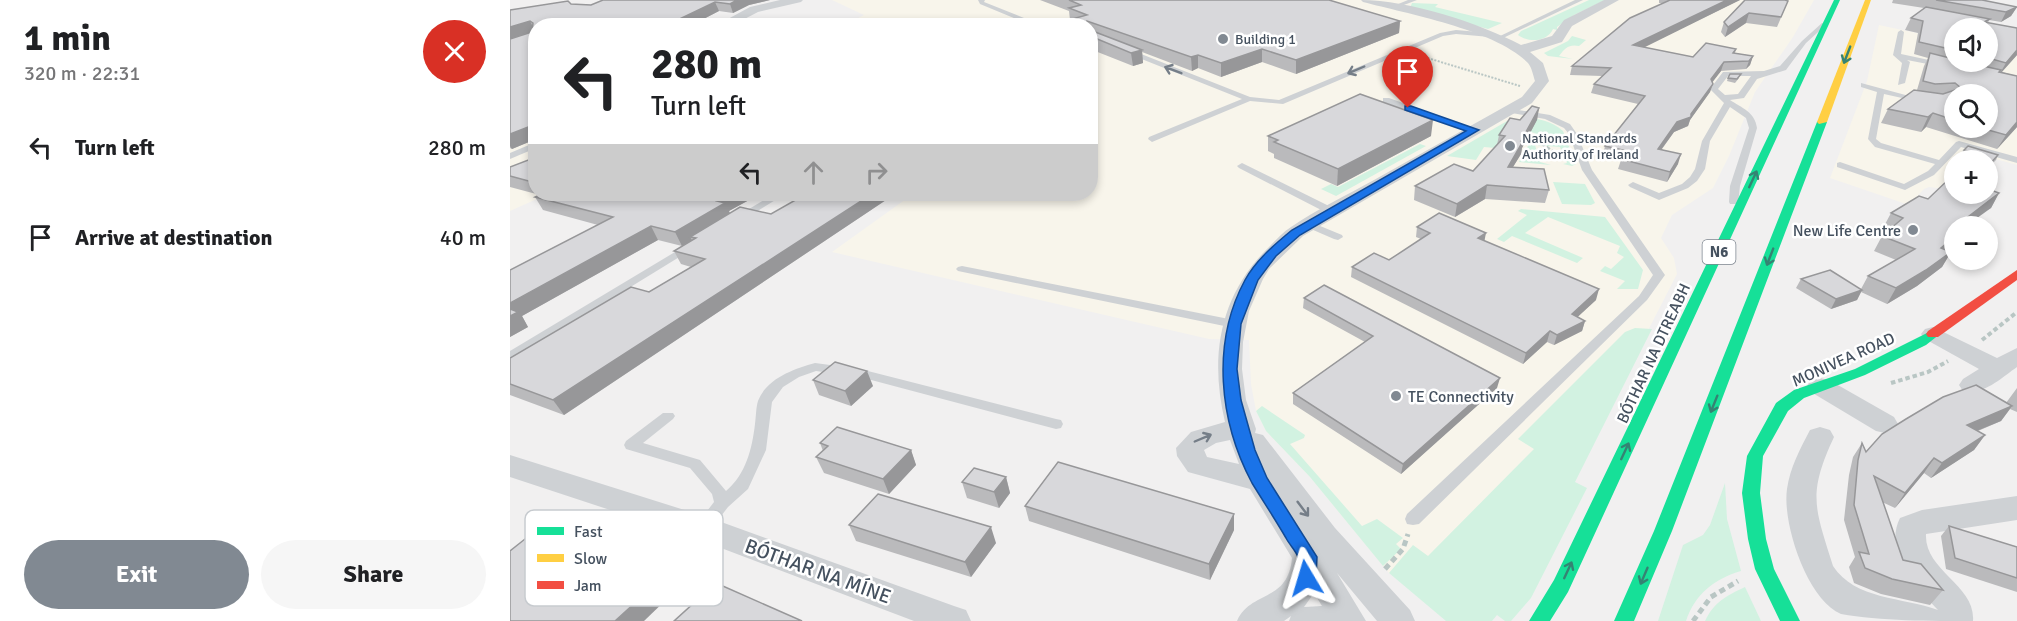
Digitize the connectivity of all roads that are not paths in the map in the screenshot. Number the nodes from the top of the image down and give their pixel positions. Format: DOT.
graph roads {
  1 [pos="797,0"];
  2 [pos="982,0"];
  3 [pos="1367,0"];
  4 [pos="1414,0"];
  5 [pos="1580,0"];
  6 [pos="1613,0"];
  7 [pos="1837,0"];
  8 [pos="1867,3"];
  9 [pos="1394,7"];
  10 [pos="737,18"];
  11 [pos="1018,18"];
  12 [pos="1826,22"];
  13 [pos="1901,32"];
  14 [pos="1494,37"];
  15 [pos="1120,49"];
  16 [pos="1521,49"];
  17 [pos="1897,55"];
  18 [pos="1944,67"];
  19 [pos="1765,73"];
  20 [pos="1901,83"];
  21 [pos="1864,85"];
  22 [pos="1881,91"];
  23 [pos="1249,99"];
  24 [pos="1386,100"];
  25 [pos="1725,101"];
  26 [pos="1928,102"];
  27 [pos="1509,110"];
  28 [pos="1474,130"];
  29 [pos="1152,139"];
  30 [pos="528,148"];
  31 [pos="510,156"];
  32 [pos="2017,160"];
  33 [pos="1941,163"];
  34 [pos="1840,165"];
  35 [pos="1242,166"];
  36 [pos="1633,185"];
  37 [pos="768,201"];
  38 [pos="1331,211"];
  39 [pos="728,224"];
  40 [pos="1308,224"];
  41 [pos="1732,225"];
  42 [pos="1338,237"];
  43 [pos="697,242"];
  44 [pos="962,269"];
  45 [pos="2017,274"];
  46 [pos="1234,324"];
  47 [pos="1933,334"];
  48 [pos="510,357"];
  49 [pos="2007,362"];
  50 [pos="1972,385"];
  51 [pos="1820,386"];
  52 [pos="668,416"];
  53 [pos="1056,424"];
  54 [pos="1884,424"];
  55 [pos="1243,429"];
  56 [pos="1820,437"];
  57 [pos="510,466"];
  58 [pos="1260,480"];
  59 [pos="722,503"];
  60 [pos="2017,508"];
  61 [pos="646,510"];
  62 [pos="716,510"];
  63 [pos="1413,519"];
  64 [pos="723,536"];
  65 [pos="1308,557"];
  66 [pos="954,621"];
  67 [pos="1254,621"];
  68 [pos="1306,621"];
  69 [pos="1325,621"];
  70 [pos="1349,621"];
  71 [pos="1398,621"];
  72 [pos="1539,621"];
  73 [pos="1624,621"];
  74 [pos="1790,621"];
  75 [pos="1926,621"];
  76 [pos="1954,621"];
  1 -- 10 [label="street"];
  2 -- 11 [label="lane"];
  3 -- 9 [label="street"];
  4 -- 9 [label="lane"];
  5 -- 14 [label="lane"];
  6 -- 16 [label="street"];
  7 -- 12 [label="main road, BÓTHAR NA DTREABH / N6"];
  8 -- 21 [label="main road"];
  8 -- 73 [label="main road, one-way"];
  9 -- 14 [label="street"];
  12 -- 19 [label="lane"];
  41 -- 12 [label="main road, BÓTHAR NA DTREABH / N6, one-way"];
  13 -- 17 [label="lane"];
  14 -- 16 [label="street"];
  14 -- 23 [label="lane, one-way"];
  23 -- 15 [label="lane, one-way"];
  16 -- 27 [label="street"];
  17 -- 18 [label="lane"];
  17 -- 20 [label="lane"];
  19 -- 25 [label="lane"];
  19 -- 25 [label="lane"];
  21 -- 22 [label="lane"];
  22 -- 26 [label="lane"];
  22 -- 33 [label="lane"];
  23 -- 29 [label="lane"];
  24 -- 28 [label="lane"];
  25 -- 36 [label="lane"];
  25 -- 41 [label="lane"];
  27 -- 28 [label="street"];
  27 -- 63 [label="lane"];
  28 -- 38 [label="street"];
  30 -- 31 [label="lane"];
  32 -- 33 [label="lane"];
  33 -- 34 [label="lane"];
  35 -- 38 [label="lane"];
  37 -- 39 [label="lane"];
  38 -- 40 [label="street"];
  40 -- 42 [label="lane"];
  40 -- 46 [label="street"];
  72 -- 41 [label="main road, BÓTHAR NA DTREABH / N6, one-way"];
  43 -- 48 [label="lane"];
  44 -- 46 [label="lane"];
  45 -- 47 [label="main road, MONIVEA ROAD"];
  46 -- 55 [label="street"];
  47 -- 49 [label="street"];
  47 -- 51 [label="main road, MONIVEA ROAD"];
  49 -- 50 [label="street"];
  51 -- 54 [label="street"];
  51 -- 74 [label="main road, MONIVEA ROAD"];
  52 -- 59 [label="lane"];
  53 -- 59 [label="lane"];
  55 -- 58 [label="street"];
  58 -- 55 [label="street, one-way"];
  55 -- 71 [label="street, one-way"];
  56 -- 75 [label="street"];
  57 -- 61 [label="street, BÓTHAR NA MÍNE"];
  58 -- 65 [label="street"];
  59 -- 62 [label="lane"];
  60 -- 76 [label="street"];
  64 -- 66 [label="street, BÓTHAR NA MÍNE"];
  65 -- 67 [label="street"];
  65 -- 70 [label="street"];
  68 -- 69 [label="street"];
}
